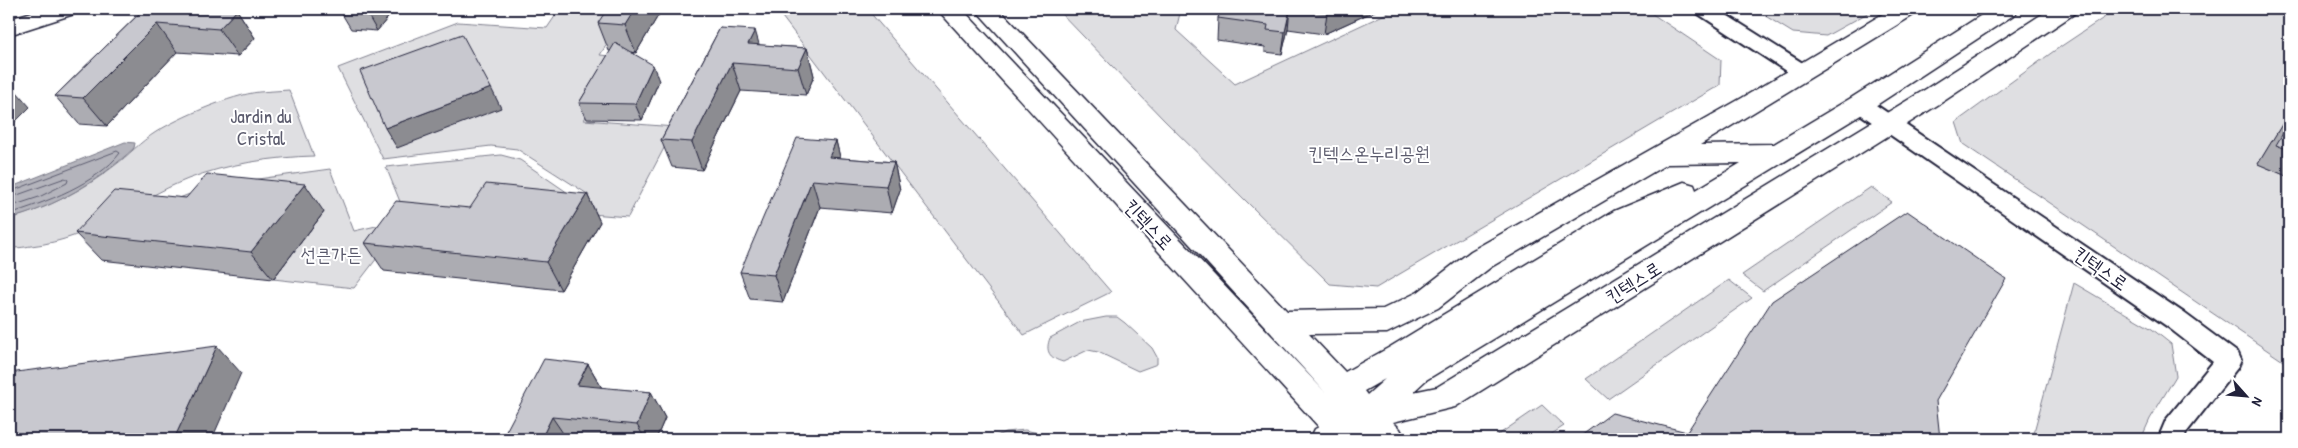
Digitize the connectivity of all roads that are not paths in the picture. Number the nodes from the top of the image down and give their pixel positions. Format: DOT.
graph roads {
  1 [pos="66,9"];
  2 [pos="949,9"];
  3 [pos="986,9"];
  4 [pos="1704,9"];
  5 [pos="1907,9"];
  6 [pos="2007,9"];
  7 [pos="2066,9"];
  8 [pos="9,27"];
  9 [pos="1802,72"];
  10 [pos="1860,104"];
  11 [pos="1890,124"];
  12 [pos="1775,153"];
  13 [pos="1663,155"];
  14 [pos="1280,323"];
  15 [pos="1342,388"];
  16 [pos="1346,431"];
  17 [pos="1389,439"];
  18 [pos="2171,439"];
  1 -- 8 [label="main road"];
  2 -- 16 [label="main road, 킨텍스로"];
  3 -- 14 [label="main road, 킨텍스로"];
  4 -- 9 [label="street"];
  5 -- 9 [label="main road"];
  6 -- 10 [label="main road, 킨텍스로"];
  7 -- 11 [label="main road, 킨텍스로"];
  9 -- 13 [label="main road"];
  10 -- 11 [label="street, 킨텍스로"];
  10 -- 12 [label="main road, 킨텍스로"];
  11 -- 16 [label="main road, 킨텍스로"];
  11 -- 18 [label="street, 킨텍스로"];
  12 -- 13 [label="main road"];
  12 -- 15 [label="main road"];
  12 -- 16 [label="main road, 킨텍스로"];
  13 -- 14 [label="main road"];
  14 -- 15 [label="main road, 킨텍스로"];
  15 -- 16 [label="main road, 킨텍스로"];
  16 -- 17 [label="main road, 킨텍스로"];
}
